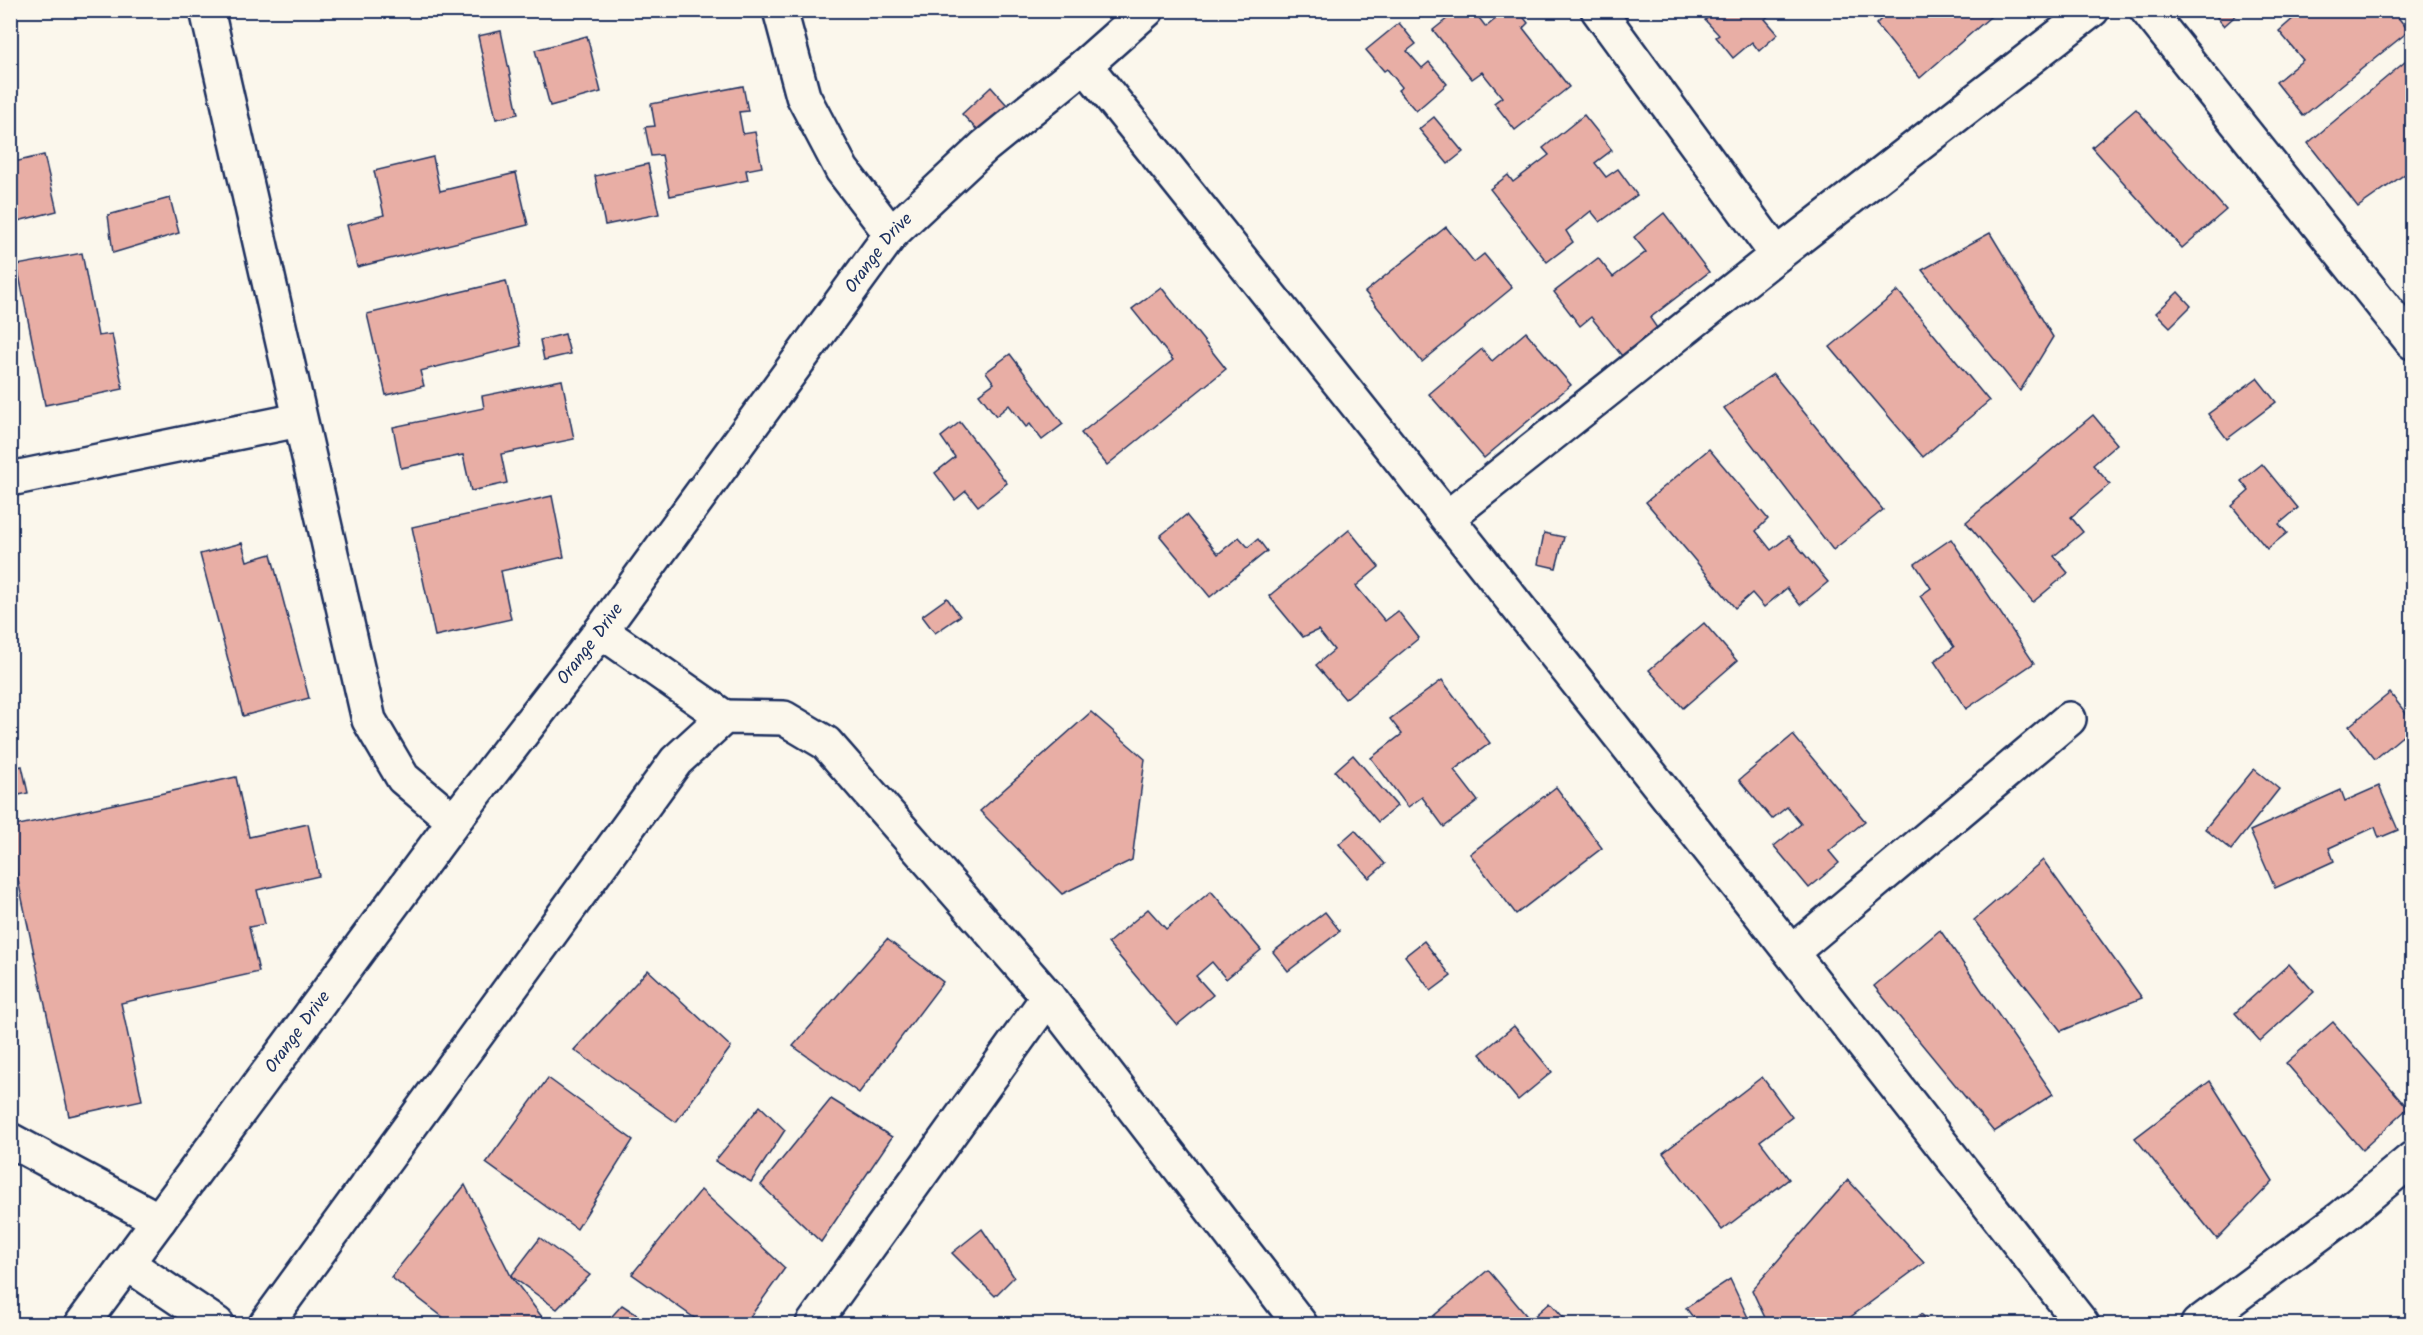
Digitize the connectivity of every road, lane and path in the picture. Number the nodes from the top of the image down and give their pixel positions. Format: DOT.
graph roads {
  1 [pos="207,10"];
  2 [pos="780,10"];
  3 [pos="1147,10"];
  4 [pos="1598,10"];
  5 [pos="2092,10"];
  6 [pos="2147,10"];
  7 [pos="1085,65"];
  8 [pos="891,234"];
  9 [pos="1777,255"];
  10 [pos="2412,342"];
  11 [pos="299,420"];
  12 [pos="10,480"];
  13 [pos="1448,517"];
  14 [pos="601,631"];
  15 [pos="724,717"];
  16 [pos="2069,719"];
  17 [pos="454,821"];
  18 [pos="1792,952"];
  19 [pos="1048,997"];
  20 [pos="10,1140"];
  21 [pos="2412,1159"];
  22 [pos="159,1220"];
  23 [pos="128,1264"];
  24 [pos="82,1324"];
  25 [pos="216,1324"];
  26 [pos="266,1324"];
  27 [pos="813,1324"];
  28 [pos="1300,1324"];
  29 [pos="2082,1324"];
  30 [pos="2198,1324"];
  1 -- 11 [label="street"];
  2 -- 8 [label="street"];
  3 -- 7 [label="street, Orange Drive"];
  4 -- 9 [label="street"];
  5 -- 9 [label="street"];
  6 -- 10 [label="street"];
  7 -- 8 [label="street, Orange Drive"];
  7 -- 13 [label="street"];
  8 -- 14 [label="street, Orange Drive"];
  9 -- 13 [label="street"];
  11 -- 12 [label="street"];
  11 -- 17 [label="street"];
  13 -- 18 [label="street"];
  14 -- 15 [label="street"];
  14 -- 17 [label="street, Orange Drive"];
  15 -- 19 [label="street"];
  15 -- 26 [label="street"];
  16 -- 18 [label="street"];
  17 -- 22 [label="street, Orange Drive"];
  18 -- 29 [label="street"];
  19 -- 27 [label="street"];
  19 -- 28 [label="street"];
  20 -- 22 [label="street"];
  21 -- 30 [label="street"];
  22 -- 23 [label="street, Orange Drive"];
  23 -- 24 [label="street, Orange Drive"];
  23 -- 25 [label="street"];
}
